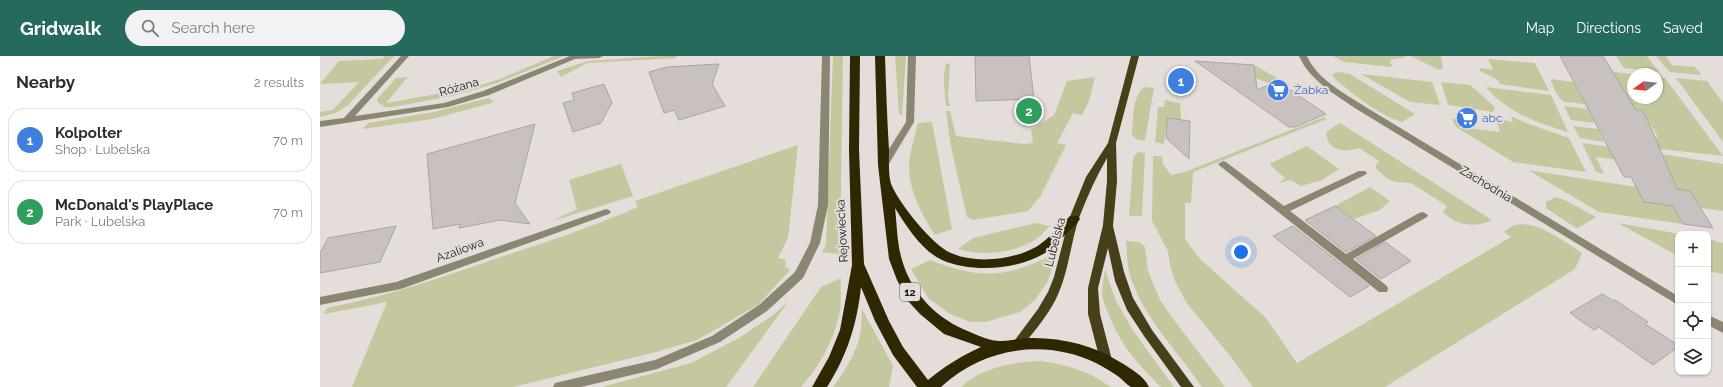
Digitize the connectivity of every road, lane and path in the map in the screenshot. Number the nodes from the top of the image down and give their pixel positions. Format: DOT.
graph roads {
  1 [pos="405,56"];
  2 [pos="599,56"];
  3 [pos="826,56"];
  4 [pos="855,56"];
  5 [pos="880,56"];
  6 [pos="912,56"];
  7 [pos="1135,56"];
  8 [pos="1303,56"];
  9 [pos="574,57"];
  10 [pos="346,120"];
  11 [pos="320,124"];
  12 [pos="1112,143"];
  13 [pos="1223,164"];
  14 [pos="884,165"];
  15 [pos="1362,173"];
  16 [pos="887,186"];
  17 [pos="1284,210"];
  18 [pos="606,212"];
  19 [pos="1423,215"];
  20 [pos="1074,219"];
  21 [pos="1108,225"];
  22 [pos="1345,259"];
  23 [pos="858,264"];
  24 [pos="1383,289"];
  25 [pos="1675,299"];
  26 [pos="320,301"];
  27 [pos="1711,321"];
  28 [pos="1723,328"];
  29 [pos="1018,344"];
  30 [pos="1001,347"];
  31 [pos="1106,360"];
  32 [pos="559,387"];
  33 [pos="819,387"];
  34 [pos="924,387"];
  35 [pos="931,387"];
  36 [pos="1142,387"];
  37 [pos="1188,387"];
  1 -- 10 [label="street"];
  2 -- 9 [label="street, Różana"];
  3 -- 32 [label="street"];
  4 -- 23 [label="highway, Rejowiecka"];
  5 -- 14 [label="highway, 12"];
  6 -- 14 [label="street"];
  7 -- 12 [label="main road, Lubelska"];
  8 -- 25 [label="street, Zachodnia"];
  9 -- 10 [label="street, Różana"];
  10 -- 11 [label="street, Różana"];
  12 -- 20 [label="main road, Lubelska"];
  12 -- 21 [label="main road, Lubelska"];
  13 -- 17 [label="street"];
  14 -- 16 [label="highway, 12"];
  15 -- 17 [label="street"];
  16 -- 20 [label="highway"];
  16 -- 30 [label="highway, 12"];
  17 -- 22 [label="street"];
  18 -- 26 [label="street, Azaliowa"];
  19 -- 22 [label="street"];
  20 -- 29 [label="main road, Lubelska"];
  21 -- 31 [label="main road, Lubelska"];
  21 -- 37 [label="main road"];
  22 -- 24 [label="street"];
  23 -- 33 [label="highway"];
  23 -- 34 [label="highway, Rejowiecka"];
  27 -- 28 [label="street"];
  29 -- 30 [label="highway, 12"];
  29 -- 31 [label="highway, 12"];
  30 -- 35 [label="highway, 12"];
  31 -- 36 [label="highway, 12"];
}
